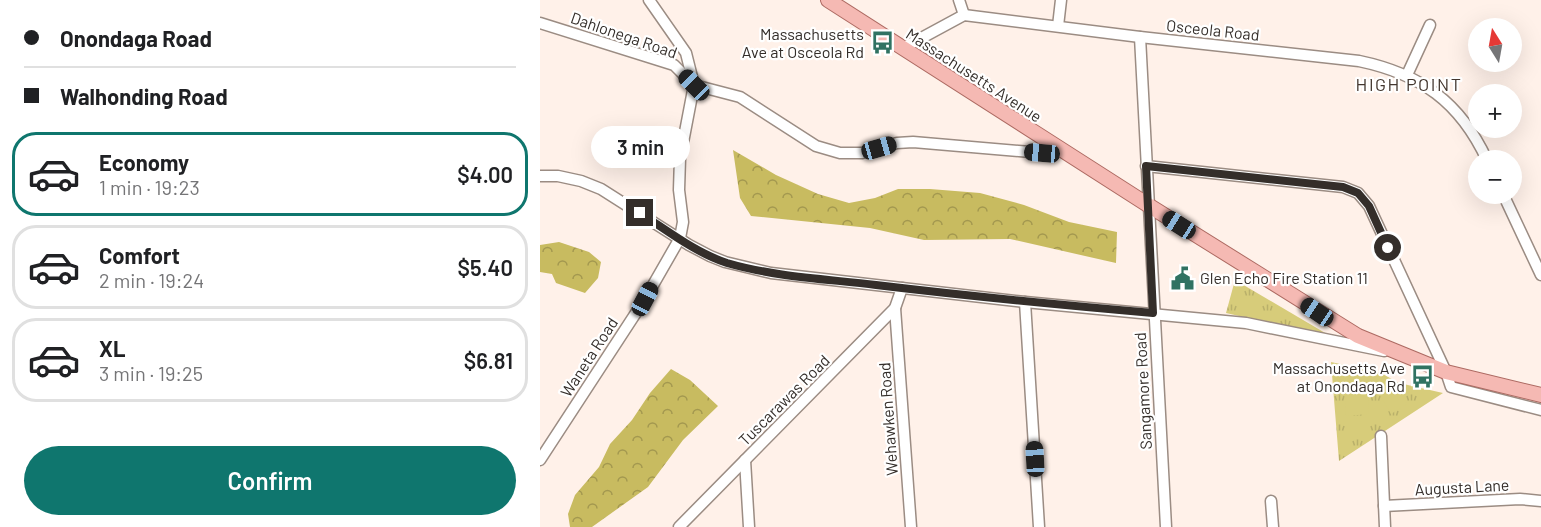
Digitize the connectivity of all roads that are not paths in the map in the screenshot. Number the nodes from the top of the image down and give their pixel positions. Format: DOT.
graph roads {
  1 [pos="649,0"];
  2 [pos="828,0"];
  3 [pos="959,0"];
  4 [pos="1061,0"];
  5 [pos="964,15"];
  6 [pos="540,23"];
  7 [pos="1430,25"];
  8 [pos="1058,26"];
  9 [pos="1140,37"];
  10 [pos="903,48"];
  11 [pos="1407,75"];
  12 [pos="694,85"];
  13 [pos="1053,145"];
  14 [pos="1482,150"];
  15 [pos="1146,166"];
  16 [pos="540,176"];
  17 [pos="1508,204"];
  18 [pos="1148,205"];
  19 [pos="680,238"];
  20 [pos="1541,275"];
  21 [pos="902,288"];
  22 [pos="1025,302"];
  23 [pos="895,308"];
  24 [pos="1153,313"];
  25 [pos="1399,354"];
  26 [pos="1446,372"];
  27 [pos="1541,395"];
  28 [pos="1541,410"];
  29 [pos="1381,436"];
  30 [pos="540,460"];
  31 [pos="745,460"];
  32 [pos="1271,501"];
  33 [pos="1541,501"];
  34 [pos="1384,506"];
  35 [pos="679,527"];
  36 [pos="749,527"];
  37 [pos="911,527"];
  38 [pos="1039,527"];
  39 [pos="1166,527"];
  40 [pos="1272,527"];
  41 [pos="1385,527"];
  1 -- 12 [label="street"];
  2 -- 10 [label="main road, Massachusetts Avenue"];
  3 -- 5 [label="street"];
  4 -- 8 [label="street"];
  5 -- 8 [label="street, Osceola Road"];
  5 -- 10 [label="street"];
  6 -- 12 [label="street, Dahlonega Road"];
  7 -- 11 [label="street"];
  8 -- 9 [label="street, Osceola Road"];
  9 -- 11 [label="street, Osceola Road"];
  9 -- 15 [label="street, Sangamore Road"];
  10 -- 13 [label="main road, Massachusetts Avenue"];
  11 -- 14 [label="street, Osceola Road"];
  12 -- 13 [label="street"];
  12 -- 19 [label="street"];
  13 -- 18 [label="main road, Massachusetts Avenue"];
  15 -- 18 [label="street, Sangamore Road"];
  15 -- 26 [label="street"];
  16 -- 19 [label="street"];
  17 -- 20 [label="street"];
  18 -- 24 [label="street, Sangamore Road"];
  18 -- 25 [label="main road, Massachusetts Avenue"];
  19 -- 21 [label="street"];
  19 -- 30 [label="street, Waneta Road"];
  21 -- 22 [label="street"];
  21 -- 23 [label="street, Tuscarawas Road"];
  22 -- 24 [label="street"];
  22 -- 38 [label="street"];
  23 -- 31 [label="street, Tuscarawas Road"];
  23 -- 37 [label="street, Wehawken Road"];
  24 -- 25 [label="street"];
  24 -- 39 [label="street, Sangamore Road"];
  25 -- 26 [label="main road, Massachusetts Avenue"];
  26 -- 27 [label="main road, Massachusetts Avenue"];
  26 -- 28 [label="street, Massachusetts Avenue"];
  29 -- 34 [label="street"];
  31 -- 35 [label="street, Tuscarawas Road"];
  31 -- 36 [label="street"];
  32 -- 40 [label="street"];
  33 -- 34 [label="street, Augusta Lane"];
  34 -- 41 [label="street"];
}
